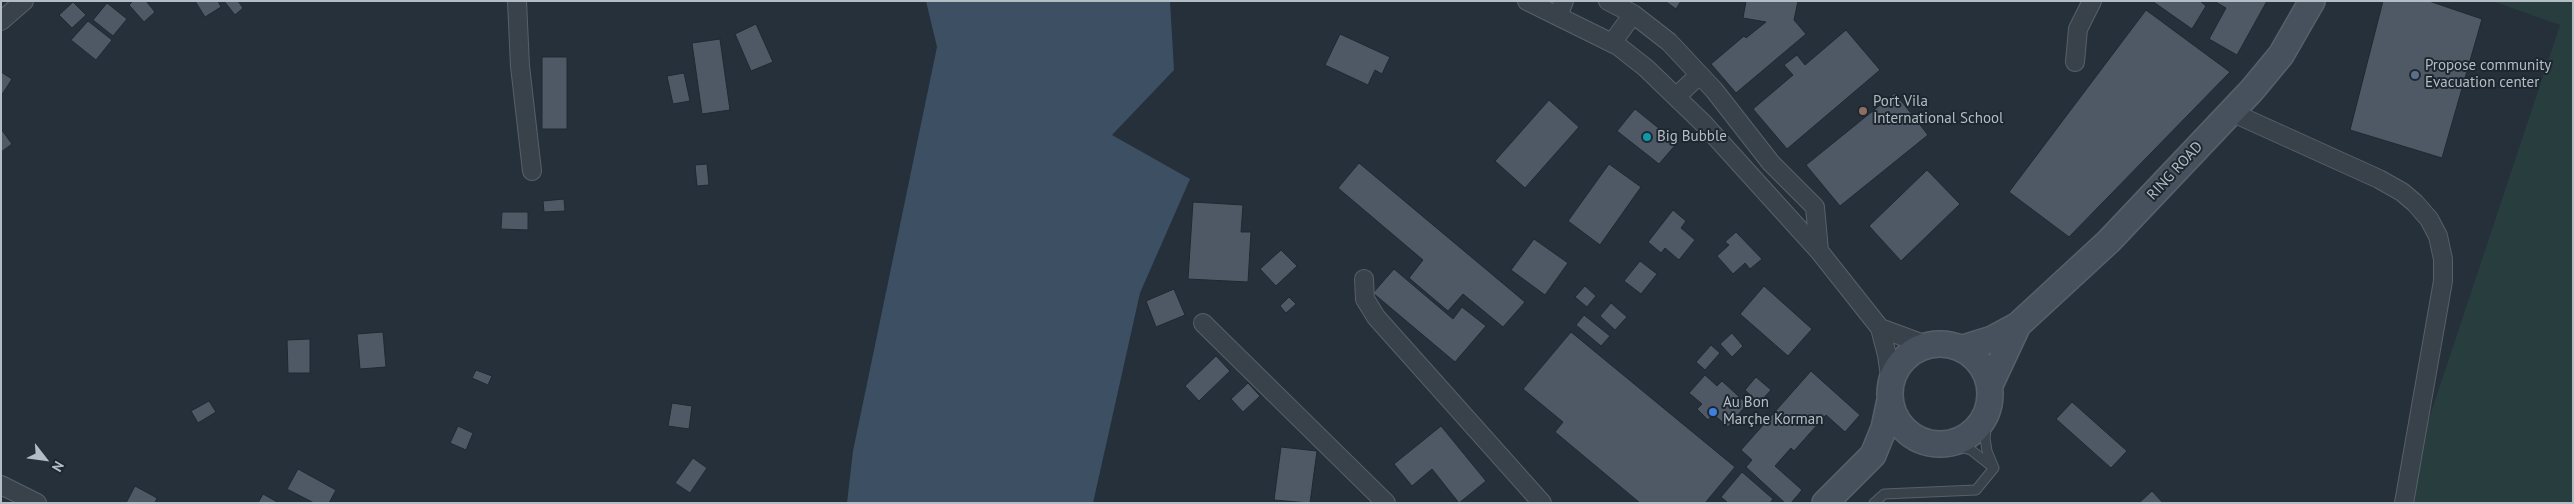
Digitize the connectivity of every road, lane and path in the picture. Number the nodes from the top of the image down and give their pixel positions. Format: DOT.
graph roads {
  1 [pos="24,1"];
  2 [pos="517,1"];
  3 [pos="1527,1"];
  4 [pos="1608,1"];
  5 [pos="2092,1"];
  6 [pos="2312,1"];
  7 [pos="1561,9"];
  8 [pos="1633,14"];
  9 [pos="1,21"];
  10 [pos="1612,43"];
  11 [pos="2074,62"];
  12 [pos="1699,75"];
  13 [pos="1676,97"];
  14 [pos="2231,112"];
  15 [pos="532,171"];
  16 [pos="1819,251"];
  17 [pos="1364,279"];
  18 [pos="1203,323"];
  19 [pos="2018,325"];
  20 [pos="1880,328"];
  21 [pos="1926,345"];
  22 [pos="1963,348"];
  23 [pos="1990,385"];
  24 [pos="1890,391"];
  25 [pos="1988,412"];
  26 [pos="1937,444"];
  27 [pos="1873,455"];
  28 [pos="1994,468"];
  29 [pos="1,485"];
  30 [pos="37,503"];
  31 [pos="1386,503"];
  32 [pos="1542,503"];
  33 [pos="1825,503"];
  34 [pos="1874,503"];
  35 [pos="2404,503"];
  1 -- 9 [label="street"];
  2 -- 15 [label="street"];
  3 -- 7 [label="street"];
  4 -- 8 [label="street"];
  5 -- 11 [label="street"];
  6 -- 14 [label="main road, RING ROAD"];
  7 -- 10 [label="street"];
  8 -- 10 [label="street"];
  8 -- 12 [label="street"];
  10 -- 13 [label="street"];
  12 -- 13 [label="street"];
  12 -- 16 [label="street"];
  13 -- 16 [label="street"];
  14 -- 19 [label="main road, RING ROAD"];
  14 -- 35 [label="street"];
  16 -- 20 [label="street"];
  17 -- 32 [label="street"];
  18 -- 31 [label="street"];
  19 -- 22 [label="main road, RING ROAD"];
  19 -- 23 [label="main road, RING ROAD"];
  20 -- 21 [label="street"];
  20 -- 24 [label="street"];
  21 -- 22 [label="main road"];
  21 -- 24 [label="main road"];
  22 -- 23 [label="main road"];
  23 -- 25 [label="main road"];
  24 -- 26 [label="main road"];
  24 -- 27 [label="main road"];
  25 -- 26 [label="main road"];
  25 -- 28 [label="lane"];
  26 -- 27 [label="main road"];
  26 -- 28 [label="lane"];
  27 -- 33 [label="main road"];
  28 -- 34 [label="lane"];
  29 -- 30 [label="street"];
}
